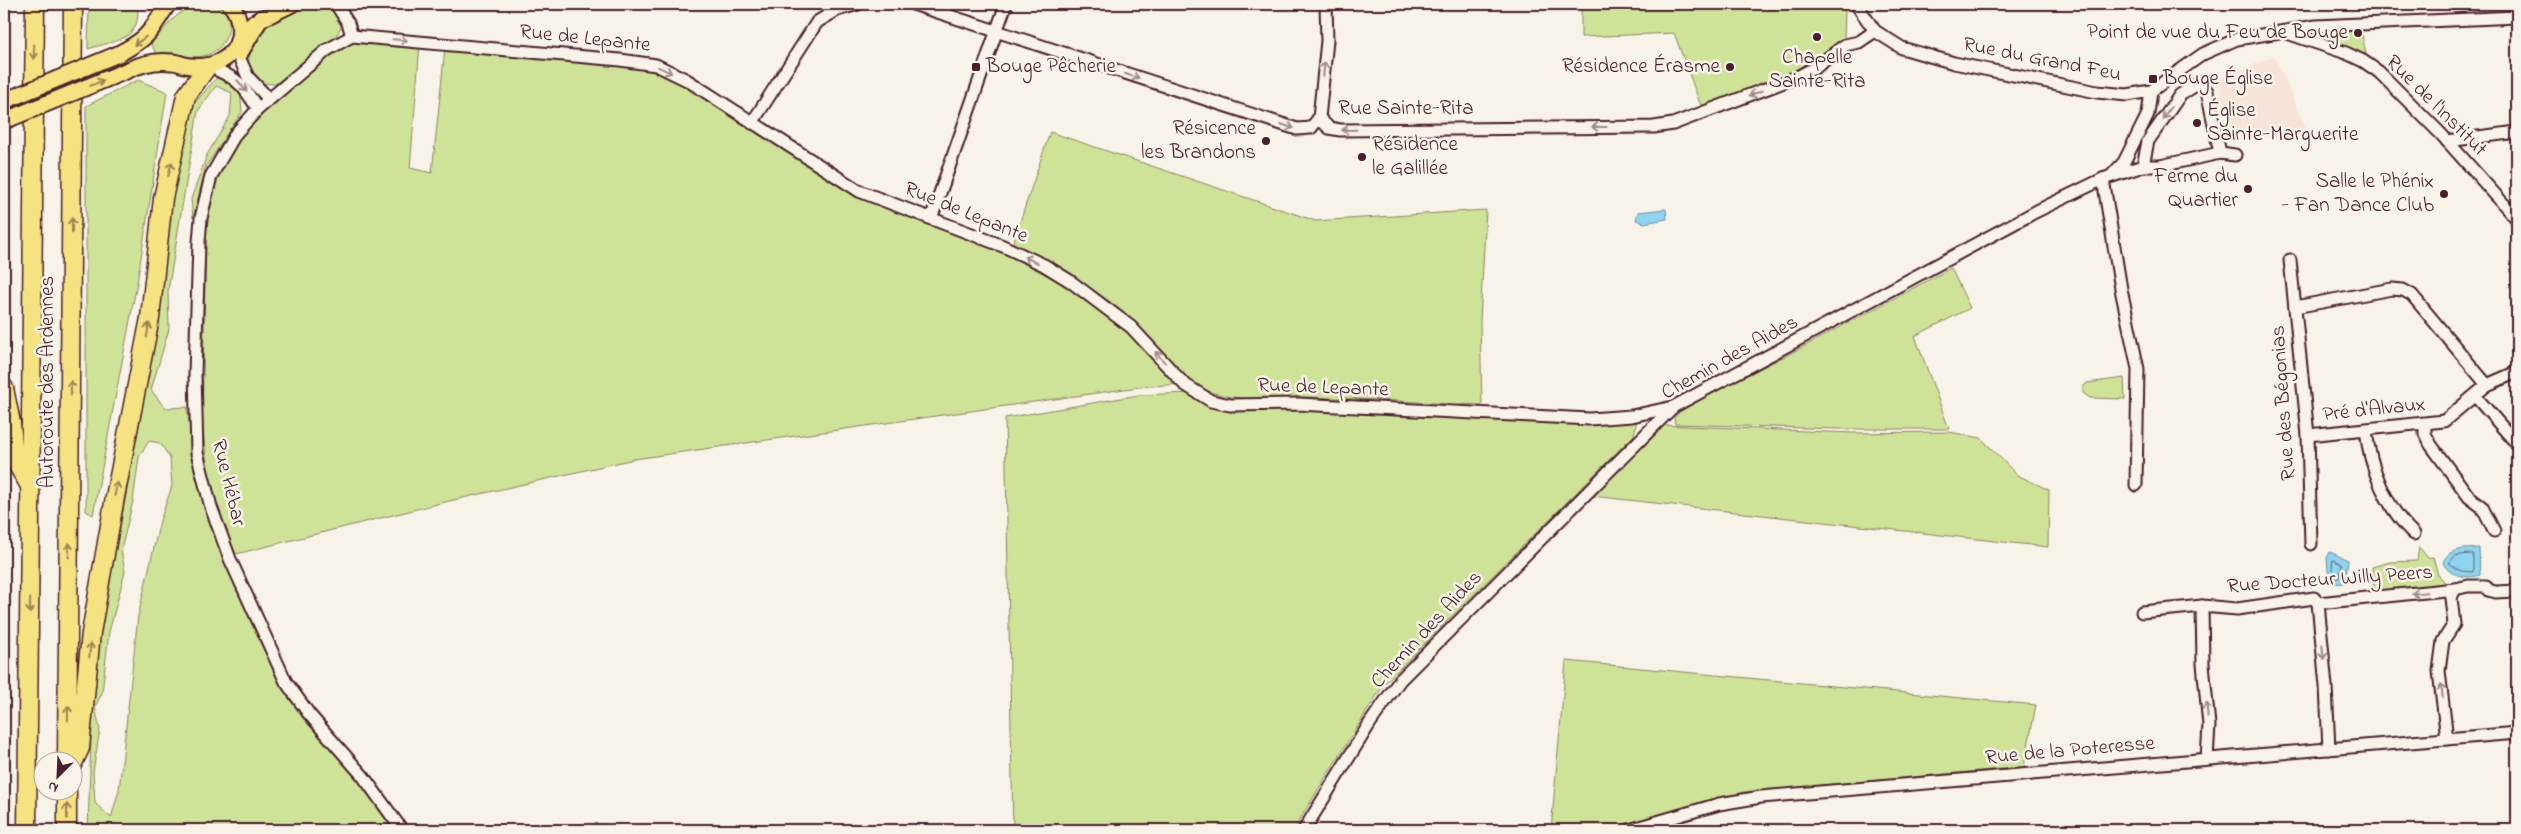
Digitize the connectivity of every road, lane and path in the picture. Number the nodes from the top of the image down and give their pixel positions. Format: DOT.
graph roads {
  1 [pos="35,4"];
  2 [pos="74,4"];
  3 [pos="168,4"];
  4 [pos="230,4"];
  5 [pos="292,4"];
  6 [pos="336,4"];
  7 [pos="858,4"];
  8 [pos="914,4"];
  9 [pos="1006,4"];
  10 [pos="1326,4"];
  11 [pos="1856,4"];
  12 [pos="2517,17"];
  13 [pos="261,18"];
  14 [pos="997,31"];
  15 [pos="1875,31"];
  16 [pos="240,32"];
  17 [pos="2285,33"];
  18 [pos="352,36"];
  19 [pos="238,55"];
  20 [pos="213,69"];
  21 [pos="2151,91"];
  22 [pos="269,99"];
  23 [pos="4,101"];
  24 [pos="258,109"];
  25 [pos="1319,118"];
  26 [pos="4,121"];
  27 [pos="752,123"];
  28 [pos="2517,132"];
  29 [pos="2447,140"];
  30 [pos="2220,153"];
  31 [pos="2235,155"];
  32 [pos="2143,166"];
  33 [pos="2108,177"];
  34 [pos="931,219"];
  35 [pos="2517,219"];
  36 [pos="2290,260"];
  37 [pos="2295,307"];
  38 [pos="2517,372"];
  39 [pos="2487,386"];
  40 [pos="4,388"];
  41 [pos="2476,397"];
  42 [pos="1673,407"];
  43 [pos="2425,425"];
  44 [pos="2366,430"];
  45 [pos="2308,436"];
  46 [pos="2517,444"];
  47 [pos="2136,485"];
  48 [pos="31,487"];
  49 [pos="2494,531"];
  50 [pos="2414,534"];
  51 [pos="2311,544"];
  52 [pos="2455,589"];
  53 [pos="2517,591"];
  54 [pos="2318,603"];
  55 [pos="2202,606"];
  56 [pos="2142,612"];
  57 [pos="2517,733"];
  58 [pos="2447,739"];
  59 [pos="2329,749"];
  60 [pos="68,752"];
  61 [pos="78,752"];
  62 [pos="2207,759"];
  63 [pos="67,802"];
  64 [pos="27,830"];
  65 [pos="67,830"];
  66 [pos="402,830"];
  67 [pos="1304,830"];
  68 [pos="1629,830"];
  1 -- 48 [label="highway, Autoroute des Ardennes, one-way"];
  60 -- 2 [label="highway, Autoroute des Ardennes, one-way"];
  3 -- 23 [label="main road, one-way, bridge"];
  4 -- 16 [label="main road"];
  5 -- 13 [label="main road"];
  6 -- 18 [label="street"];
  7 -- 27 [label="street"];
  8 -- 14 [label="street, Rue Sainte-Rita"];
  9 -- 14 [label="street"];
  25 -- 10 [label="street, one-way"];
  11 -- 15 [label="street, Rue du Grand Feu"];
  12 -- 17 [label="street"];
  13 -- 16 [label="main road"];
  13 -- 19 [label="main road"];
  14 -- 25 [label="street, Rue Sainte-Rita, one-way"];
  14 -- 34 [label="street"];
  15 -- 21 [label="street, Rue du Grand Feu"];
  15 -- 25 [label="street, Rue Sainte-Rita, one-way"];
  16 -- 20 [label="main road"];
  17 -- 21 [label="street, Rue du Grand Feu"];
  17 -- 29 [label="street, Rue de l'Institut"];
  18 -- 22 [label="street"];
  18 -- 27 [label="street, Rue de Lepante, one-way"];
  19 -- 20 [label="main road"];
  19 -- 22 [label="street"];
  20 -- 24 [label="street, one-way"];
  26 -- 20 [label="main road, one-way, bridge"];
  61 -- 20 [label="highway, one-way"];
  21 -- 33 [label="street, Chemin des Aides"];
  22 -- 24 [label="street"];
  24 -- 66 [label="street, Rue Hébar"];
  27 -- 34 [label="street, Rue de Lepante"];
  28 -- 29 [label="street"];
  29 -- 35 [label="street, Rue de l'Institut"];
  30 -- 31 [label="street"];
  30 -- 32 [label="street"];
  30 -- 32 [label="street, one-way"];
  32 -- 33 [label="street"];
  33 -- 42 [label="street, Chemin des Aides"];
  33 -- 47 [label="street"];
  42 -- 34 [label="street, Rue de Lepante, one-way"];
  36 -- 37 [label="street, Rue des Bégonias"];
  37 -- 39 [label="street"];
  37 -- 45 [label="street, Rue des Bégonias"];
  38 -- 39 [label="street, Pré d'Alvaux"];
  39 -- 41 [label="street, Pré d'Alvaux"];
  40 -- 48 [label="highway"];
  41 -- 43 [label="street, Pré d'Alvaux"];
  41 -- 46 [label="street"];
  42 -- 67 [label="street, Chemin des Aides"];
  43 -- 44 [label="street, Pré d'Alvaux"];
  43 -- 49 [label="street"];
  44 -- 45 [label="street, Pré d'Alvaux"];
  44 -- 50 [label="street"];
  45 -- 51 [label="street, Rue des Bégonias"];
  48 -- 64 [label="highway, Autoroute des Ardennes, one-way"];
  52 -- 53 [label="street, Rue Docteur Willy Peers"];
  52 -- 54 [label="street, Rue Docteur Willy Peers, one-way"];
  58 -- 52 [label="street, one-way"];
  54 -- 55 [label="street, Rue Docteur Willy Peers"];
  54 -- 59 [label="street, one-way"];
  55 -- 56 [label="street, Rue Docteur Willy Peers"];
  62 -- 55 [label="street, one-way"];
  57 -- 58 [label="street, Rue de la Poteresse"];
  58 -- 59 [label="street, Rue de la Poteresse"];
  59 -- 62 [label="street, Rue de la Poteresse"];
  62 -- 68 [label="street, Rue de la Poteresse"];
  65 -- 63 [label="highway, one-way"];
}
